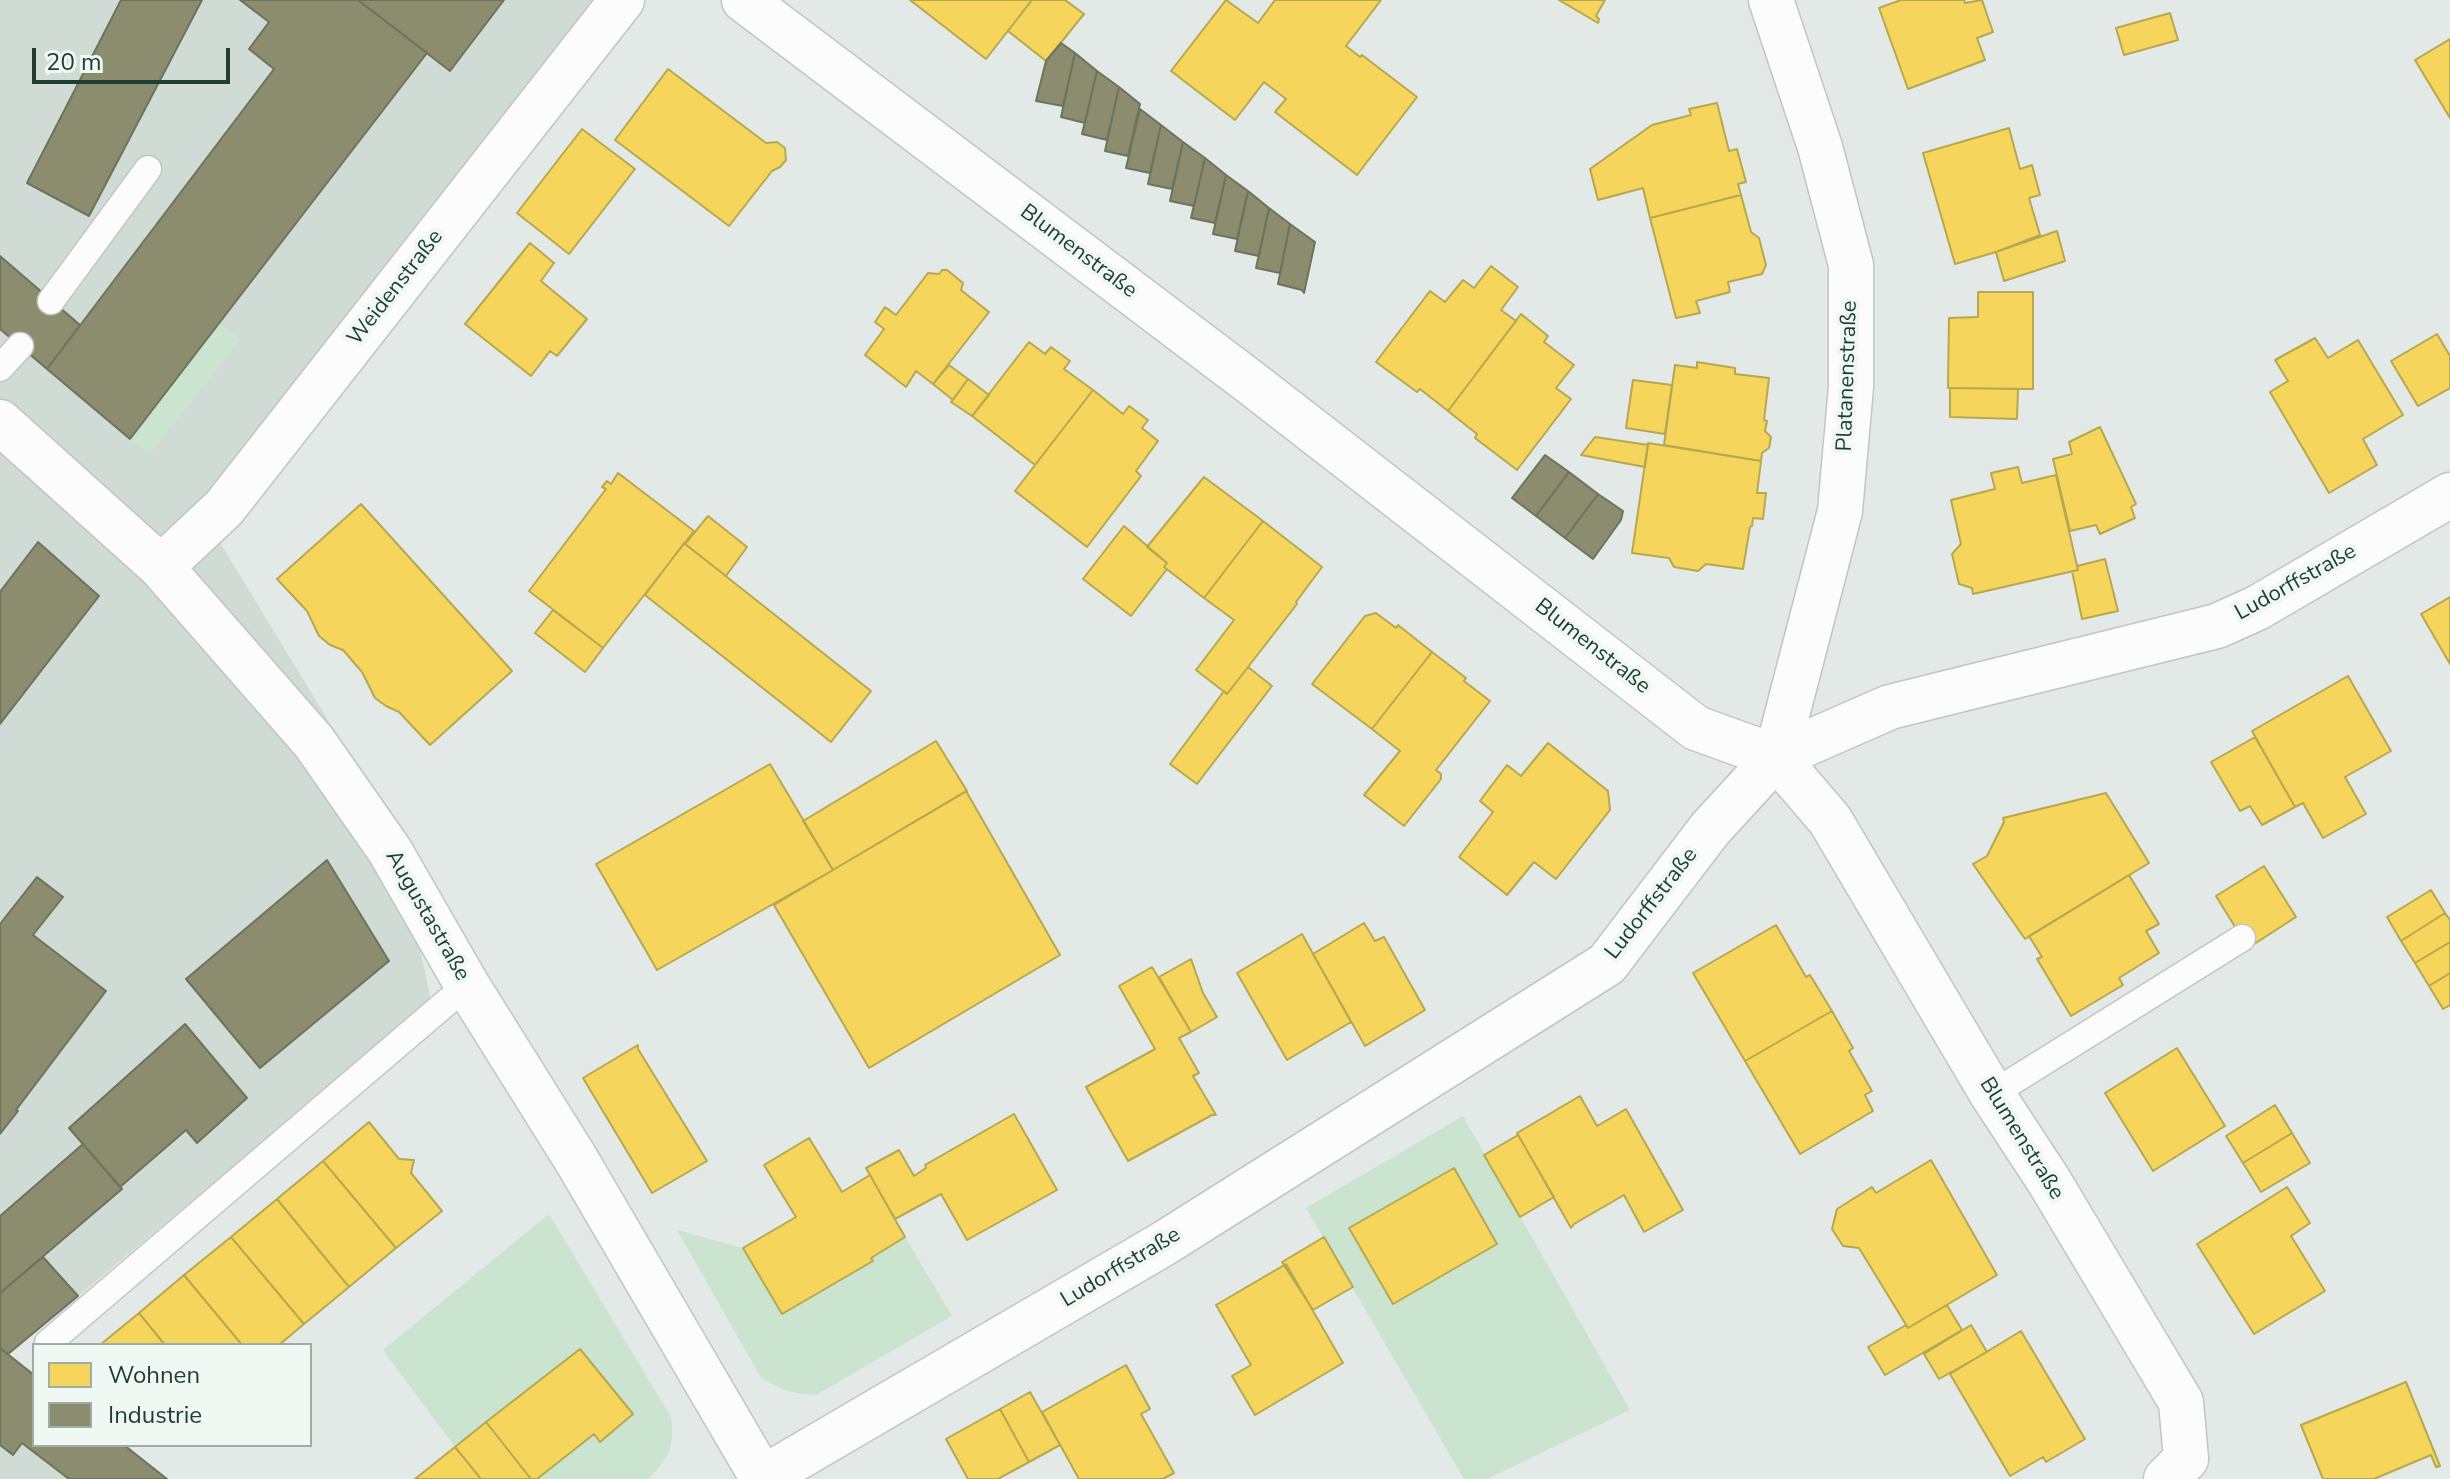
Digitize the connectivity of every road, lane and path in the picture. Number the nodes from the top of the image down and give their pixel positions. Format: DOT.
graph roads {
  1 [pos="622,0"];
  2 [pos="744,0"];
  3 [pos="1771,0"];
  4 [pos="148,169"];
  5 [pos="51,301"];
  6 [pos="20,346"];
  7 [pos="0,368"];
  8 [pos="0,422"];
  9 [pos="2450,495"];
  10 [pos="161,567"];
  11 [pos="1776,757"];
  12 [pos="2242,938"];
  13 [pos="467,985"];
  14 [pos="1992,1094"];
  15 [pos="48,1343"];
  16 [pos="762,1479"];
  17 [pos="2166,1479"];
  1 -- 10 [label="street, Weidenstraße"];
  2 -- 11 [label="street, Blumenstraße"];
  3 -- 11 [label="street, Platanenstraße"];
  4 -- 5 [label="lane"];
  6 -- 7 [label="lane"];
  8 -- 10 [label="street, Augustastraße"];
  9 -- 11 [label="street, Ludorffstraße"];
  10 -- 13 [label="street, Augustastraße"];
  11 -- 14 [label="street, Blumenstraße"];
  11 -- 16 [label="street, Ludorffstraße"];
  12 -- 14 [label="lane"];
  13 -- 15 [label="lane"];
  13 -- 16 [label="street, Augustastraße"];
  14 -- 17 [label="street, Blumenstraße"];
}
